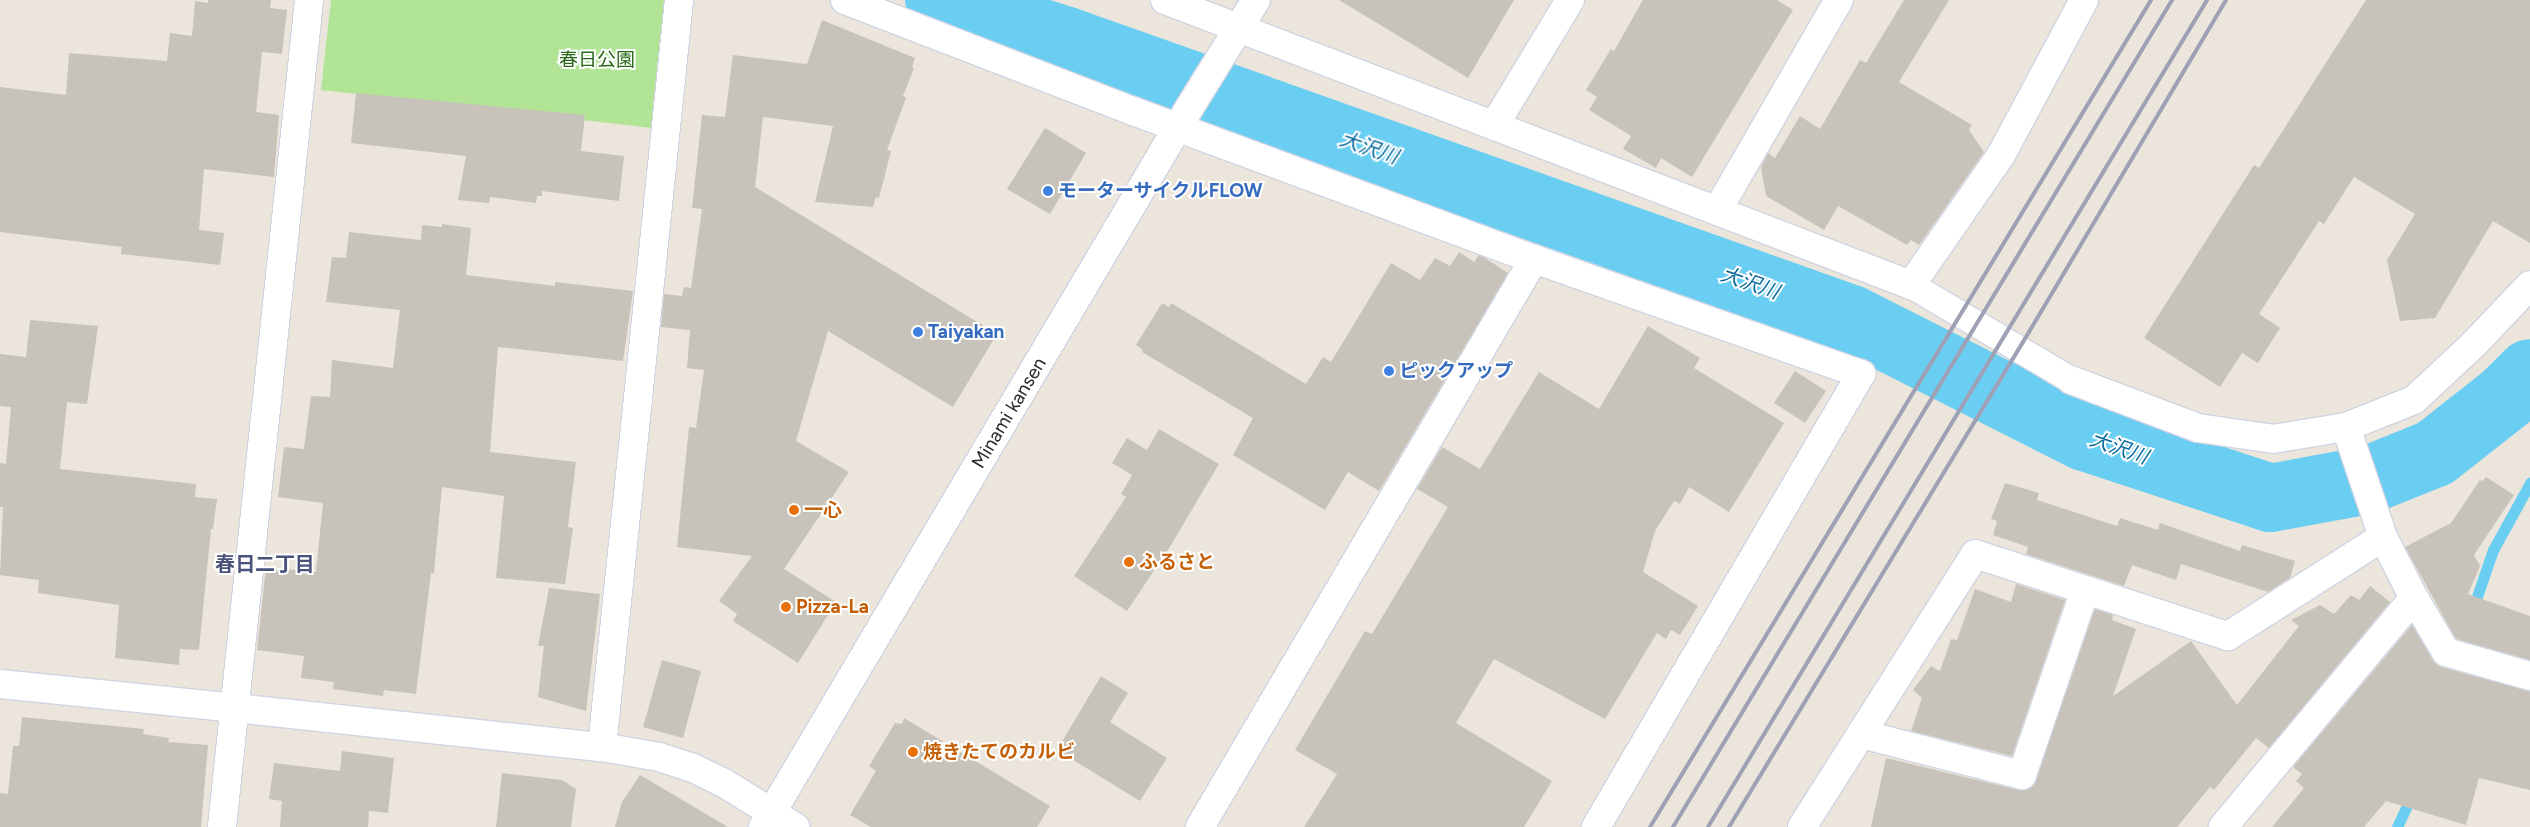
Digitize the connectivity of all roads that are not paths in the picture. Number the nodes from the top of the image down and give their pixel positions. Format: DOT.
graph roads {
  1 [pos="308,0"];
  2 [pos="679,0"];
  3 [pos="845,0"];
  4 [pos="1165,0"];
  5 [pos="1256,0"];
  6 [pos="1570,0"];
  7 [pos="1839,0"];
  8 [pos="2084,0"];
  9 [pos="1235,34"];
  10 [pos="1183,119"];
  11 [pos="1494,126"];
  12 [pos="1717,211"];
  13 [pos="1534,259"];
  14 [pos="1911,285"];
  15 [pos="2530,285"];
  16 [pos="2070,380"];
  17 [pos="2346,427"];
  18 [pos="2383,537"];
  19 [pos="2085,590"];
  20 [pos="2414,598"];
  21 [pos="2530,676"];
  22 [pos="0,684"];
  23 [pos="235,708"];
  24 [pos="1861,734"];
  25 [pos="602,747"];
  26 [pos="768,820"];
  27 [pos="222,827"];
  28 [pos="795,827"];
  29 [pos="1200,827"];
  30 [pos="1596,827"];
  31 [pos="1802,827"];
  32 [pos="2223,827"];
  1 -- 23 [label="street"];
  2 -- 25 [label="street"];
  3 -- 10 [label="street"];
  4 -- 9 [label="street"];
  5 -- 9 [label="street, Minami kansen"];
  6 -- 11 [label="street"];
  7 -- 12 [label="street"];
  8 -- 14 [label="street"];
  9 -- 10 [label="street, Minami kansen"];
  9 -- 11 [label="street"];
  10 -- 13 [label="street"];
  10 -- 26 [label="street, Minami kansen"];
  11 -- 12 [label="street"];
  12 -- 14 [label="street"];
  13 -- 29 [label="street"];
  13 -- 30 [label="street"];
  14 -- 16 [label="street"];
  15 -- 17 [label="street"];
  16 -- 17 [label="street"];
  17 -- 18 [label="street"];
  18 -- 19 [label="street"];
  18 -- 20 [label="street"];
  19 -- 24 [label="street"];
  19 -- 24 [label="street"];
  20 -- 21 [label="street"];
  20 -- 32 [label="street"];
  22 -- 23 [label="street"];
  23 -- 25 [label="street"];
  23 -- 27 [label="street"];
  24 -- 31 [label="street"];
  25 -- 26 [label="street"];
  26 -- 28 [label="street"];
}
